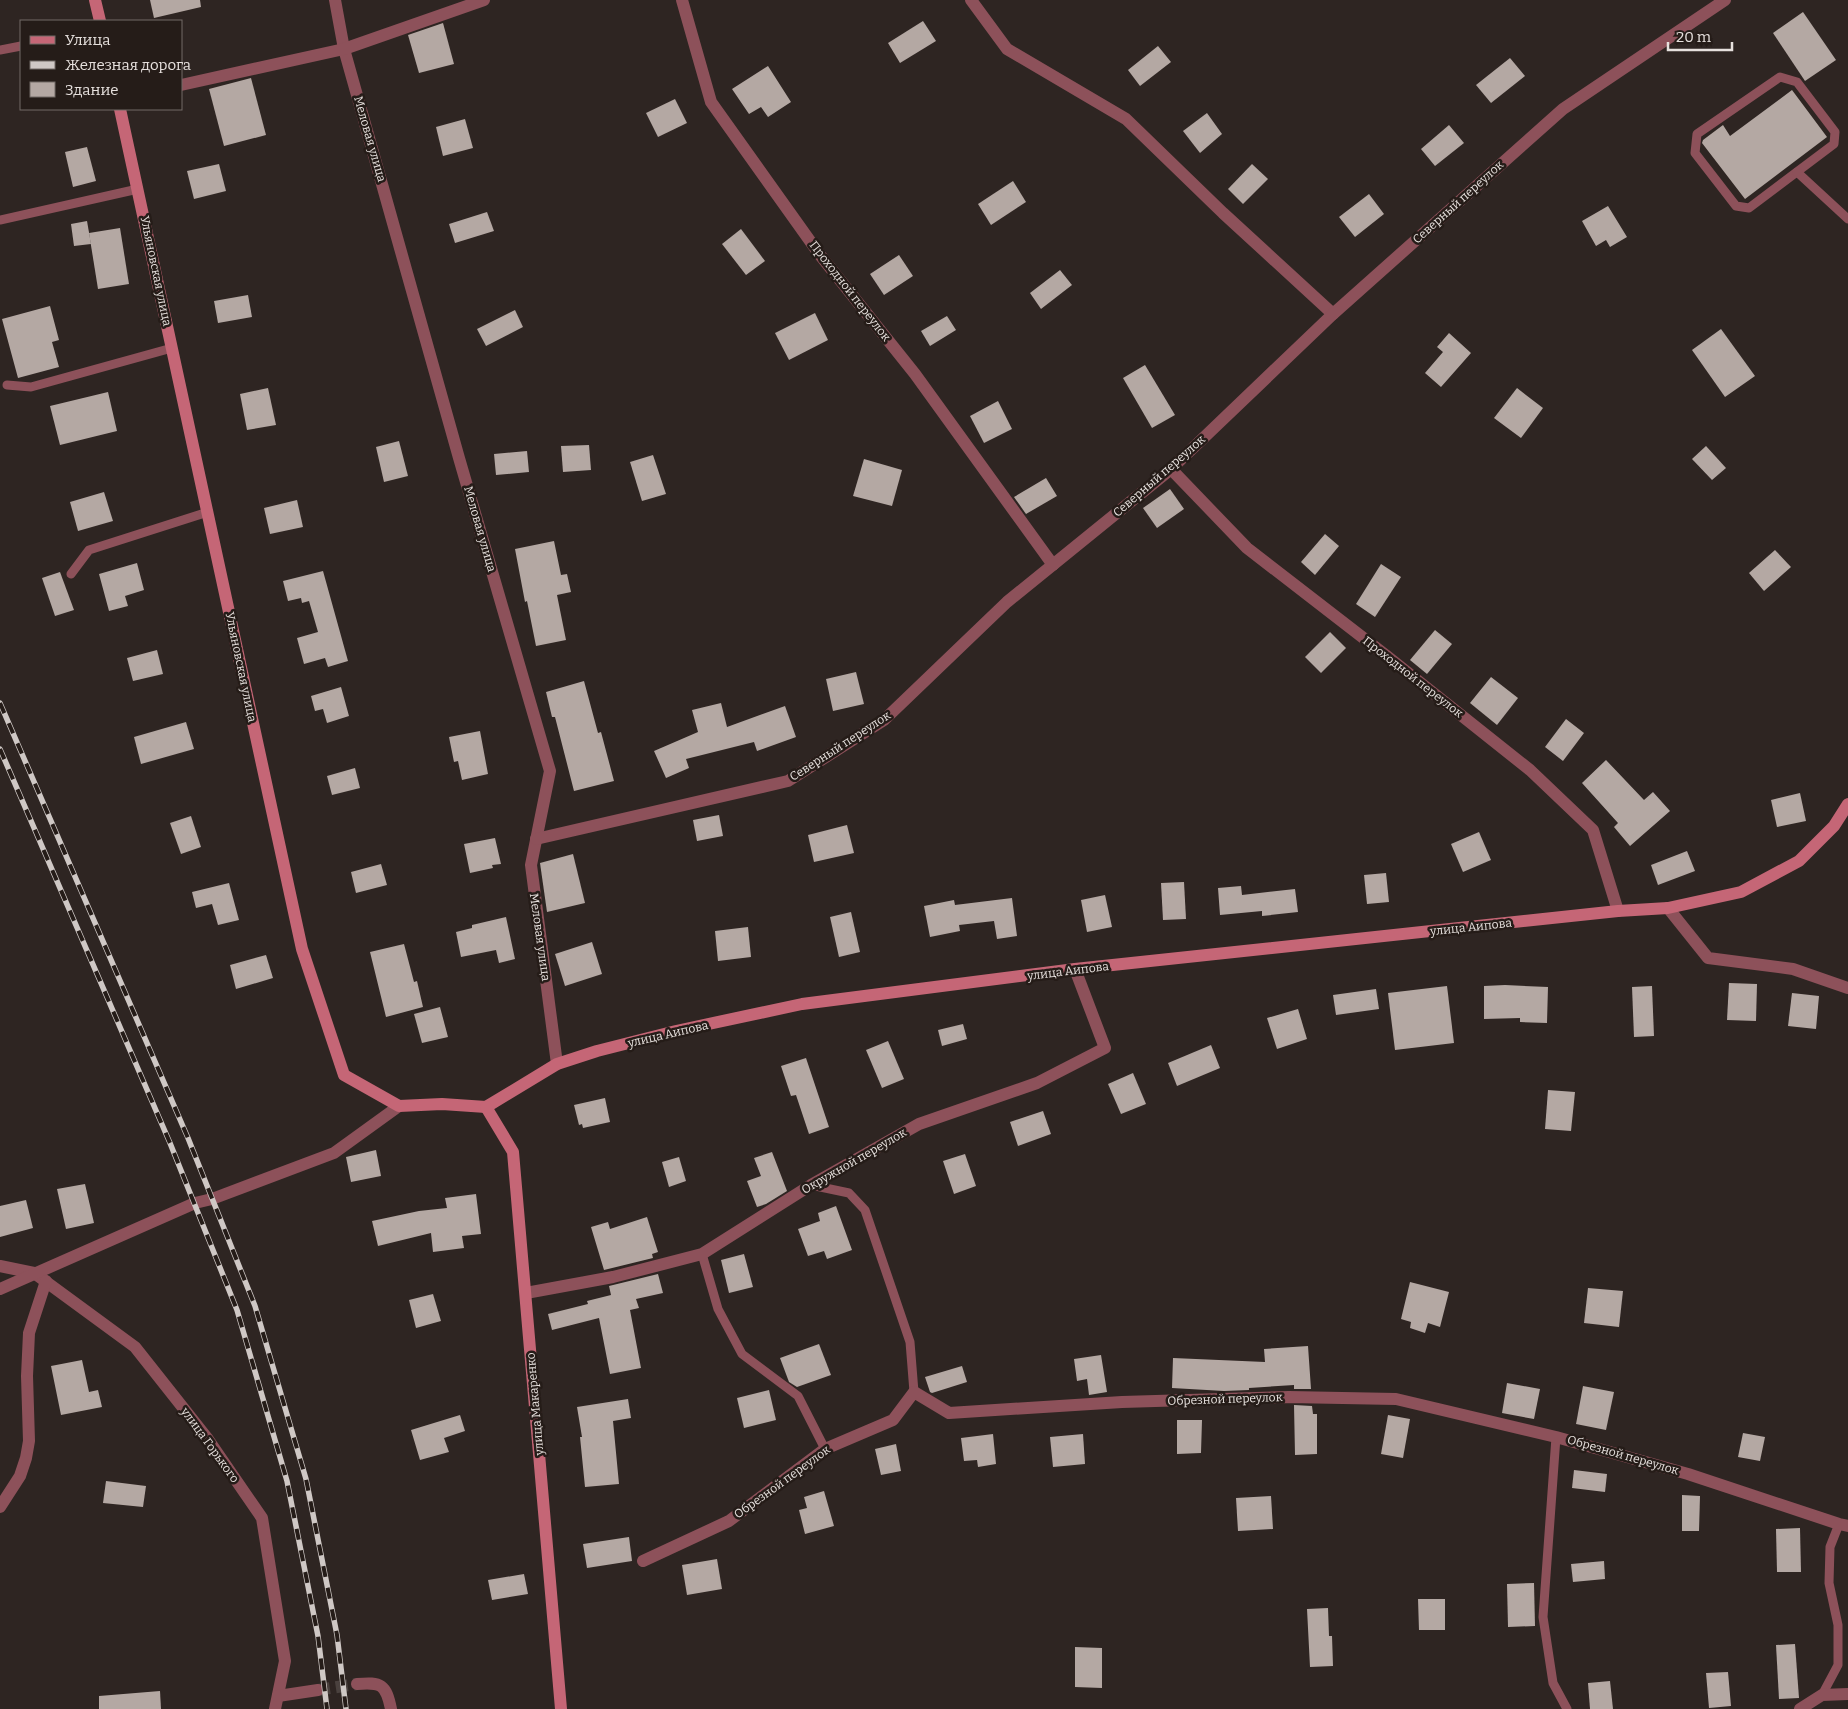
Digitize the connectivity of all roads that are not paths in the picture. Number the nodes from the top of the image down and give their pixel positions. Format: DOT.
graph roads {
  1 [pos="95,0"];
  2 [pos="335,0"];
  3 [pos="484,0"];
  4 [pos="682,0"];
  5 [pos="972,0"];
  6 [pos="1725,0"];
  7 [pos="100,20"];
  8 [pos="20,46"];
  9 [pos="344,49"];
  10 [pos="0,50"];
  11 [pos="182,85"];
  12 [pos="120,110"];
  13 [pos="1798,172"];
  14 [pos="138,189"];
  15 [pos="1848,219"];
  16 [pos="0,220"];
  17 [pos="1333,314"];
  18 [pos="172,348"];
  19 [pos="7,385"];
  20 [pos="1171,469"];
  21 [pos="208,512"];
  22 [pos="1052,565"];
  23 [pos="71,574"];
  24 [pos="1848,804"];
  25 [pos="536,839"];
  26 [pos="1668,908"];
  27 [pos="1618,911"];
  28 [pos="1075,970"];
  29 [pos="1848,988"];
  30 [pos="557,1064"];
  31 [pos="399,1106"];
  32 [pos="486,1107"];
  33 [pos="811,1185"];
  34 [pos="702,1254"];
  35 [pos="0,1266"];
  36 [pos="34,1272"];
  37 [pos="46,1281"];
  38 [pos="0,1289"];
  39 [pos="526,1293"];
  40 [pos="914,1392"];
  41 [pos="1556,1436"];
  42 [pos="825,1449"];
  43 [pos="0,1507"];
  44 [pos="1843,1525"];
  45 [pos="643,1561"];
  46 [pos="357,1684"];
  47 [pos="318,1690"];
  48 [pos="1848,1694"];
  49 [pos="1822,1695"];
  50 [pos="278,1696"];
  51 [pos="276,1709"];
  52 [pos="391,1709"];
  53 [pos="561,1709"];
  54 [pos="1567,1709"];
  55 [pos="1800,1709"];
  1 -- 7 [label="main road"];
  2 -- 9 [label="street, Меловая улица"];
  3 -- 9 [label="street"];
  4 -- 22 [label="street, Проходной переулок"];
  5 -- 17 [label="street"];
  6 -- 17 [label="street, Северный переулок"];
  8 -- 10 [label="lane"];
  9 -- 11 [label="street"];
  9 -- 25 [label="street, Меловая улица"];
  12 -- 14 [label="main road, Ульяновская улица"];
  13 -- 13 [label="lane"];
  13 -- 15 [label="lane"];
  14 -- 16 [label="lane"];
  14 -- 18 [label="main road, Ульяновская улица"];
  17 -- 20 [label="street, Северный переулок"];
  18 -- 19 [label="lane"];
  18 -- 21 [label="main road, Ульяновская улица"];
  20 -- 22 [label="street, Северный переулок"];
  20 -- 27 [label="street, Проходной переулок"];
  21 -- 23 [label="lane"];
  21 -- 31 [label="main road, Ульяновская улица"];
  22 -- 25 [label="street, Северный переулок"];
  24 -- 26 [label="main road, улица Аипова"];
  25 -- 30 [label="street, Меловая улица"];
  26 -- 27 [label="main road, улица Аипова"];
  26 -- 29 [label="street"];
  27 -- 28 [label="main road, улица Аипова"];
  28 -- 30 [label="main road, улица Аипова"];
  28 -- 33 [label="street, Окружной переулок"];
  30 -- 32 [label="main road, улица Аипова"];
  31 -- 32 [label="main road"];
  31 -- 36 [label="street"];
  32 -- 39 [label="main road, улица Макаренко"];
  33 -- 34 [label="street, Окружной переулок"];
  33 -- 40 [label="lane"];
  34 -- 39 [label="street, Окружной переулок"];
  34 -- 42 [label="lane"];
  35 -- 36 [label="street, улица Горького"];
  36 -- 37 [label="street, улица Горького"];
  36 -- 38 [label="street"];
  37 -- 43 [label="street"];
  37 -- 50 [label="street, улица Горького"];
  39 -- 53 [label="main road, улица Макаренко"];
  40 -- 41 [label="street, Обрезной переулок"];
  40 -- 42 [label="street, Обрезной переулок"];
  41 -- 44 [label="street, Обрезной переулок"];
  41 -- 54 [label="lane"];
  42 -- 45 [label="street, Обрезной переулок"];
  44 -- 49 [label="lane"];
  46 -- 52 [label="street"];
  47 -- 50 [label="street"];
  48 -- 49 [label="street"];
  49 -- 55 [label="street"];
  50 -- 51 [label="street, улица Горького"];
}
